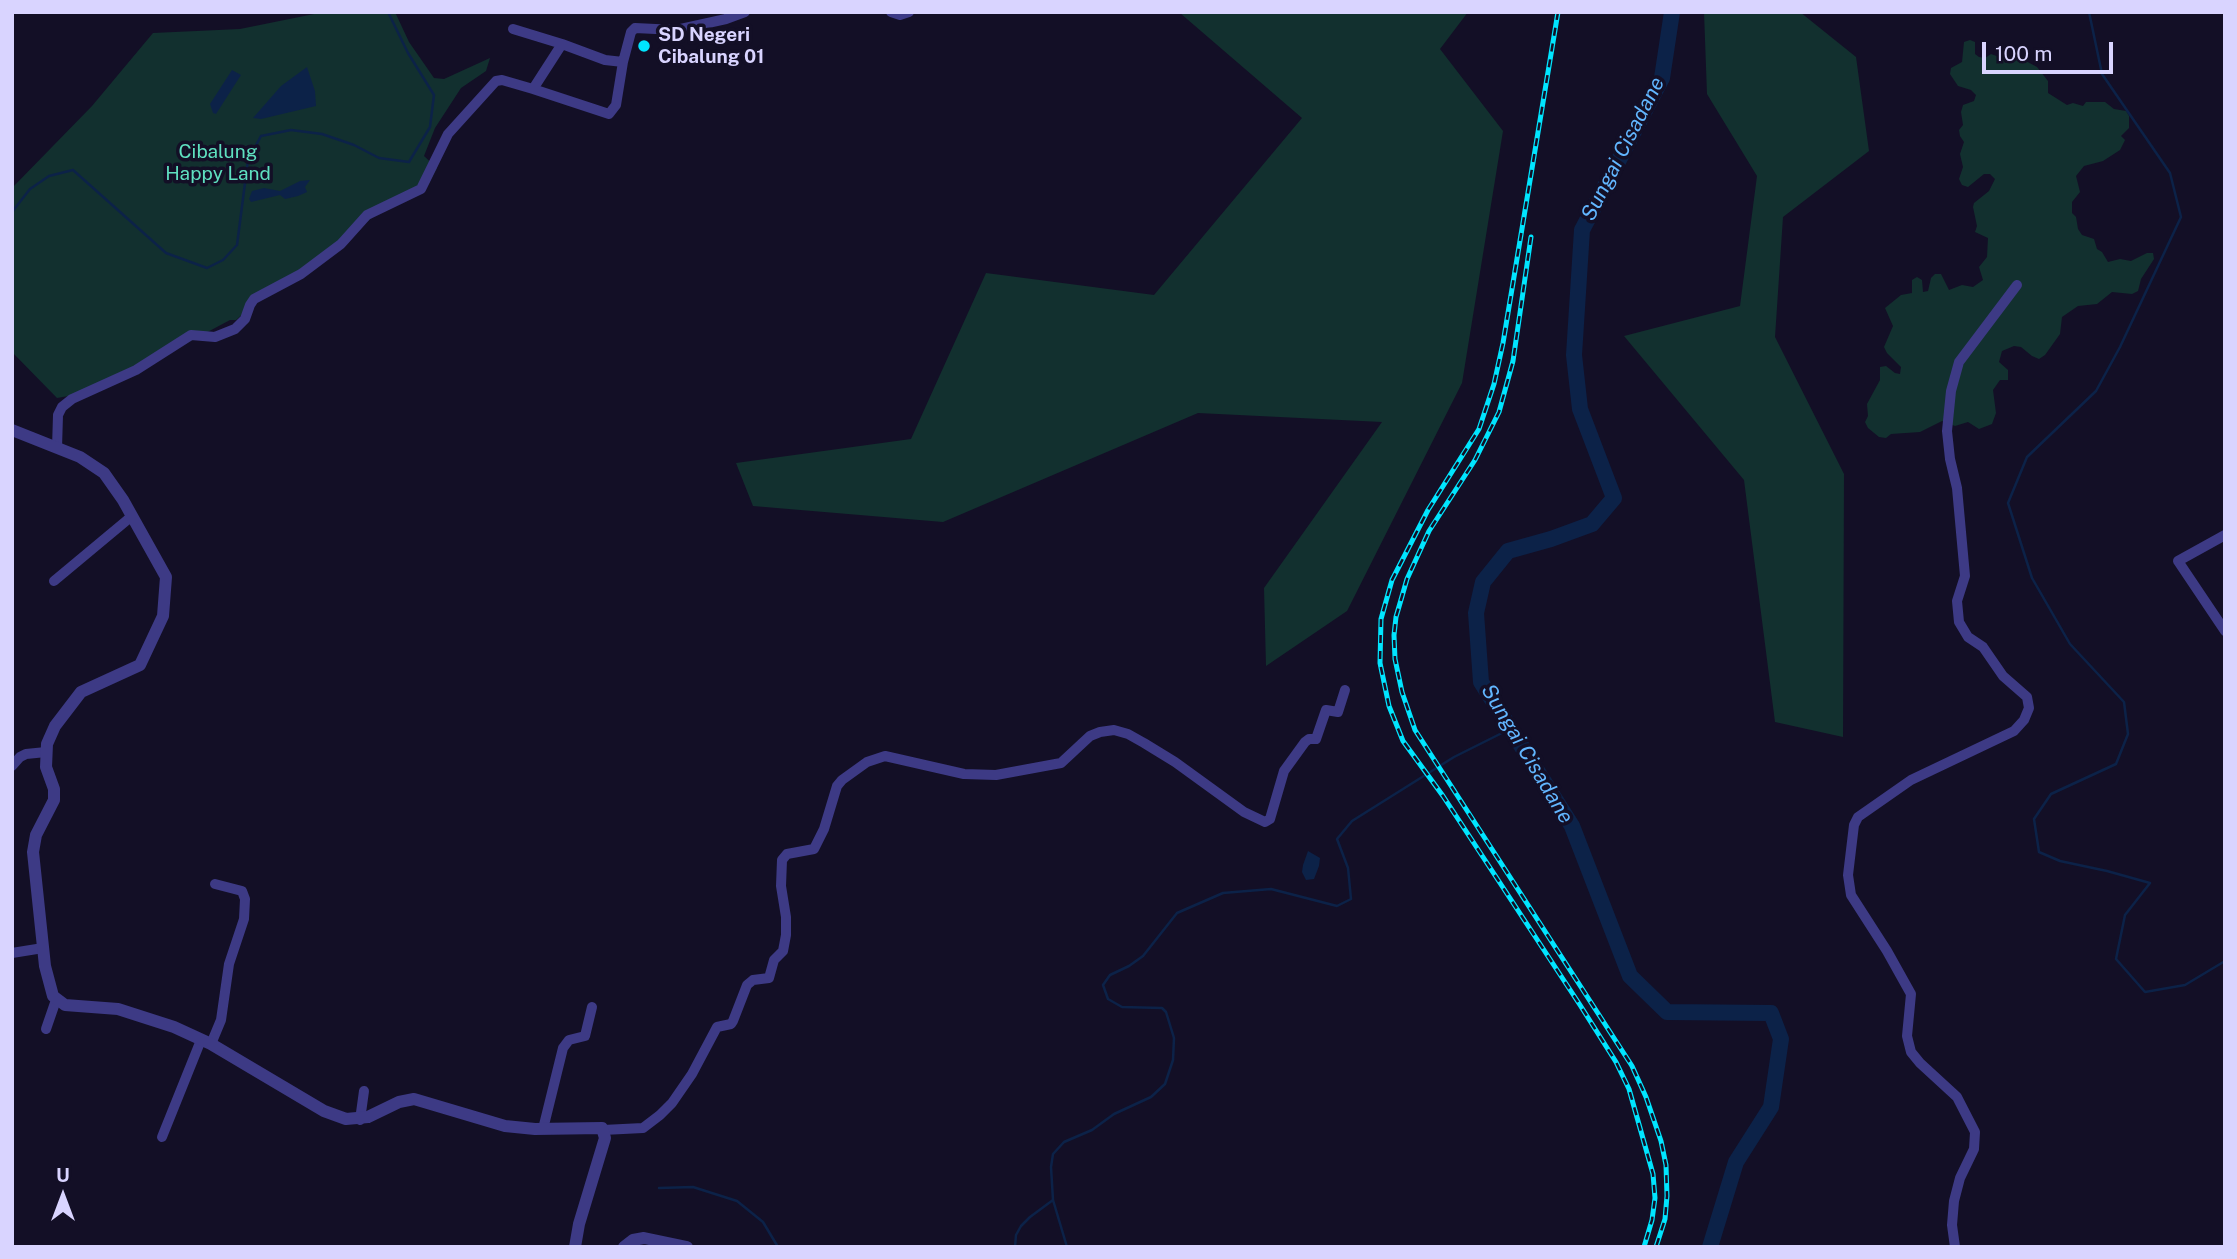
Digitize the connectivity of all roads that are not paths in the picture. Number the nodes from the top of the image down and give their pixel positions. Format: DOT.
graph roads {
  1 [pos="745,12"];
  2 [pos="891,12"];
  3 [pos="909,12"];
  4 [pos="513,29"];
  5 [pos="562,44"];
  6 [pos="623,62"];
  7 [pos="533,89"];
  8 [pos="2017,285"];
  9 [pos="12,430"];
  10 [pos="57,448"];
  11 [pos="132,516"];
  12 [pos="2222,537"];
  13 [pos="2225,550"];
  14 [pos="54,581"];
  15 [pos="2225,631"];
  16 [pos="1345,690"];
  17 [pos="46,752"];
  18 [pos="12,766"];
  19 [pos="215,884"];
  20 [pos="43,948"];
  21 [pos="12,953"];
  22 [pos="56,1000"];
  23 [pos="592,1007"];
  24 [pos="46,1029"];
  25 [pos="206,1042"];
  26 [pos="364,1091"];
  27 [pos="360,1120"];
  28 [pos="543,1129"];
  29 [pos="603,1130"];
  30 [pos="162,1137"];
  31 [pos="575,1247"];
  32 [pos="624,1247"];
  33 [pos="687,1247"];
  34 [pos="1955,1247"];
  1 -- 6 [label="street"];
  2 -- 3 [label="street"];
  4 -- 5 [label="street"];
  5 -- 6 [label="street"];
  5 -- 7 [label="street"];
  6 -- 7 [label="street"];
  7 -- 10 [label="street"];
  8 -- 34 [label="street"];
  9 -- 10 [label="street"];
  10 -- 11 [label="street"];
  11 -- 14 [label="street"];
  11 -- 17 [label="street"];
  12 -- 13 [label="street"];
  12 -- 15 [label="street"];
  16 -- 29 [label="street"];
  17 -- 18 [label="street"];
  17 -- 20 [label="street"];
  19 -- 25 [label="street"];
  20 -- 21 [label="street"];
  20 -- 22 [label="street"];
  22 -- 24 [label="street"];
  22 -- 25 [label="street"];
  23 -- 28 [label="street"];
  25 -- 27 [label="street"];
  25 -- 30 [label="street"];
  26 -- 27 [label="street"];
  27 -- 28 [label="street"];
  28 -- 29 [label="street"];
  29 -- 31 [label="street"];
  32 -- 33 [label="street"];
}
